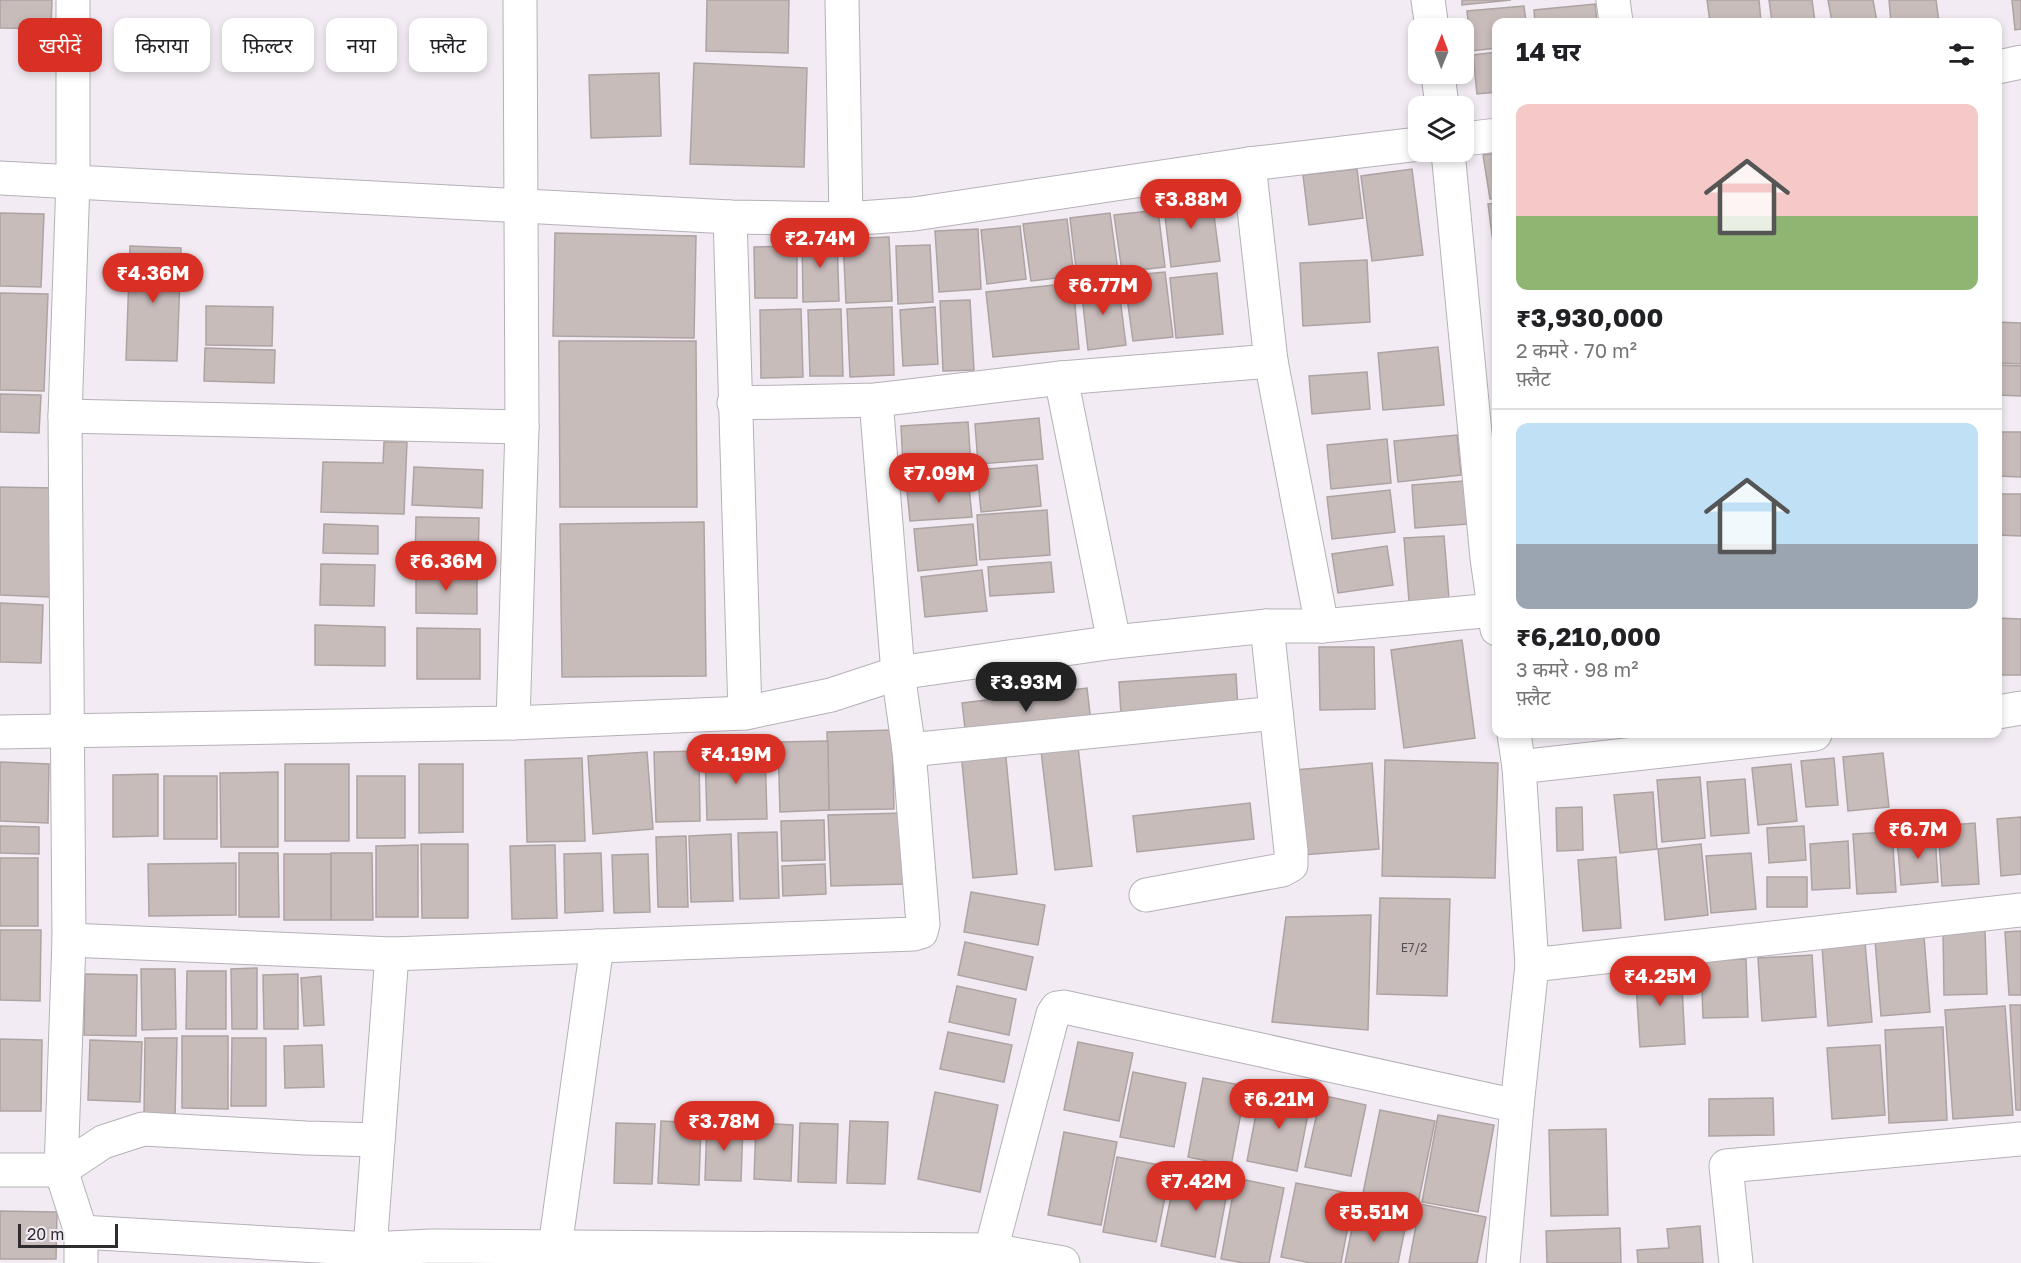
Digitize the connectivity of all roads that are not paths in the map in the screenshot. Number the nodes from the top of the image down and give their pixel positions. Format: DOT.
graph roads {
  1 [pos="73,0"];
  2 [pos="520,0"];
  3 [pos="842,0"];
  4 [pos="1428,0"];
  5 [pos="1613,0"];
  6 [pos="1431,18"];
  7 [pos="1615,18"];
  8 [pos="2021,62"];
  9 [pos="2002,66"];
  10 [pos="1492,136"];
  11 [pos="1474,138"];
  12 [pos="1408,145"];
  13 [pos="1449,162"];
  14 [pos="1249,164"];
  15 [pos="0,178"];
  16 [pos="73,180"];
  17 [pos="520,204"];
  18 [pos="730,217"];
  19 [pos="846,219"];
  20 [pos="1271,361"];
  21 [pos="1061,378"];
  22 [pos="876,400"];
  23 [pos="734,403"];
  24 [pos="65,416"];
  25 [pos="522,428"];
  26 [pos="1492,557"];
  27 [pos="1492,620"];
  28 [pos="1267,626"];
  29 [pos="1322,626"];
  30 [pos="1114,642"];
  31 [pos="898,673"];
  32 [pos="2021,708"];
  33 [pos="2002,710"];
  34 [pos="745,713"];
  35 [pos="1276,713"];
  36 [pos="513,723"];
  37 [pos="68,731"];
  38 [pos="0,732"];
  39 [pos="1515,738"];
  40 [pos="1779,738"];
  41 [pos="909,750"];
  42 [pos="1519,767"];
  43 [pos="1146,895"];
  44 [pos="2021,910"];
  45 [pos="69,940"];
  46 [pos="597,946"];
  47 [pos="392,954"];
  48 [pos="1532,965"];
  49 [pos="1517,1106"];
  50 [pos="2021,1139"];
  51 [pos="378,1140"];
  52 [pos="0,1170"];
  53 [pos="61,1170"];
  54 [pos="555,1247"];
  55 [pos="81,1248"];
  56 [pos="370,1249"];
  57 [pos="275,1254"];
  58 [pos="431,1254"];
  59 [pos="990,1256"];
  60 [pos="1063,1263"];
  61 [pos="1503,1263"];
  62 [pos="1736,1263"];
  1 -- 16 [label="street"];
  2 -- 17 [label="street"];
  3 -- 19 [label="street"];
  4 -- 6 [label="street"];
  5 -- 7 [label="street"];
  8 -- 9 [label="street"];
  10 -- 11 [label="street"];
  12 -- 14 [label="street"];
  13 -- 26 [label="street"];
  14 -- 19 [label="street"];
  14 -- 20 [label="street"];
  15 -- 16 [label="street"];
  16 -- 17 [label="street"];
  16 -- 24 [label="street"];
  17 -- 18 [label="street"];
  17 -- 25 [label="street"];
  18 -- 19 [label="street"];
  18 -- 23 [label="street"];
  20 -- 21 [label="street"];
  20 -- 29 [label="street"];
  21 -- 22 [label="street"];
  21 -- 30 [label="street"];
  22 -- 23 [label="street"];
  22 -- 31 [label="street"];
  23 -- 34 [label="street"];
  24 -- 25 [label="street"];
  24 -- 37 [label="street"];
  25 -- 36 [label="street"];
  27 -- 29 [label="street"];
  28 -- 29 [label="street"];
  28 -- 30 [label="street"];
  28 -- 35 [label="street"];
  30 -- 31 [label="street"];
  31 -- 34 [label="street"];
  31 -- 41 [label="street"];
  32 -- 33 [label="street"];
  34 -- 36 [label="street"];
  35 -- 41 [label="street"];
  35 -- 43 [label="street"];
  36 -- 37 [label="street"];
  37 -- 38 [label="street"];
  37 -- 45 [label="street"];
  39 -- 42 [label="street"];
  40 -- 42 [label="street"];
  41 -- 46 [label="street"];
  42 -- 48 [label="street"];
  44 -- 48 [label="street"];
  45 -- 47 [label="street"];
  45 -- 53 [label="street"];
  46 -- 47 [label="street"];
  46 -- 54 [label="street"];
  47 -- 51 [label="street"];
  48 -- 49 [label="street"];
  49 -- 59 [label="street"];
  49 -- 61 [label="street"];
  50 -- 62 [label="street"];
  51 -- 53 [label="street"];
  51 -- 56 [label="street"];
  52 -- 53 [label="street"];
  53 -- 55 [label="street"];
  54 -- 58 [label="street"];
  54 -- 59 [label="street"];
  55 -- 57 [label="street"];
  56 -- 57 [label="street"];
  56 -- 58 [label="street"];
  59 -- 60 [label="street"];
}
